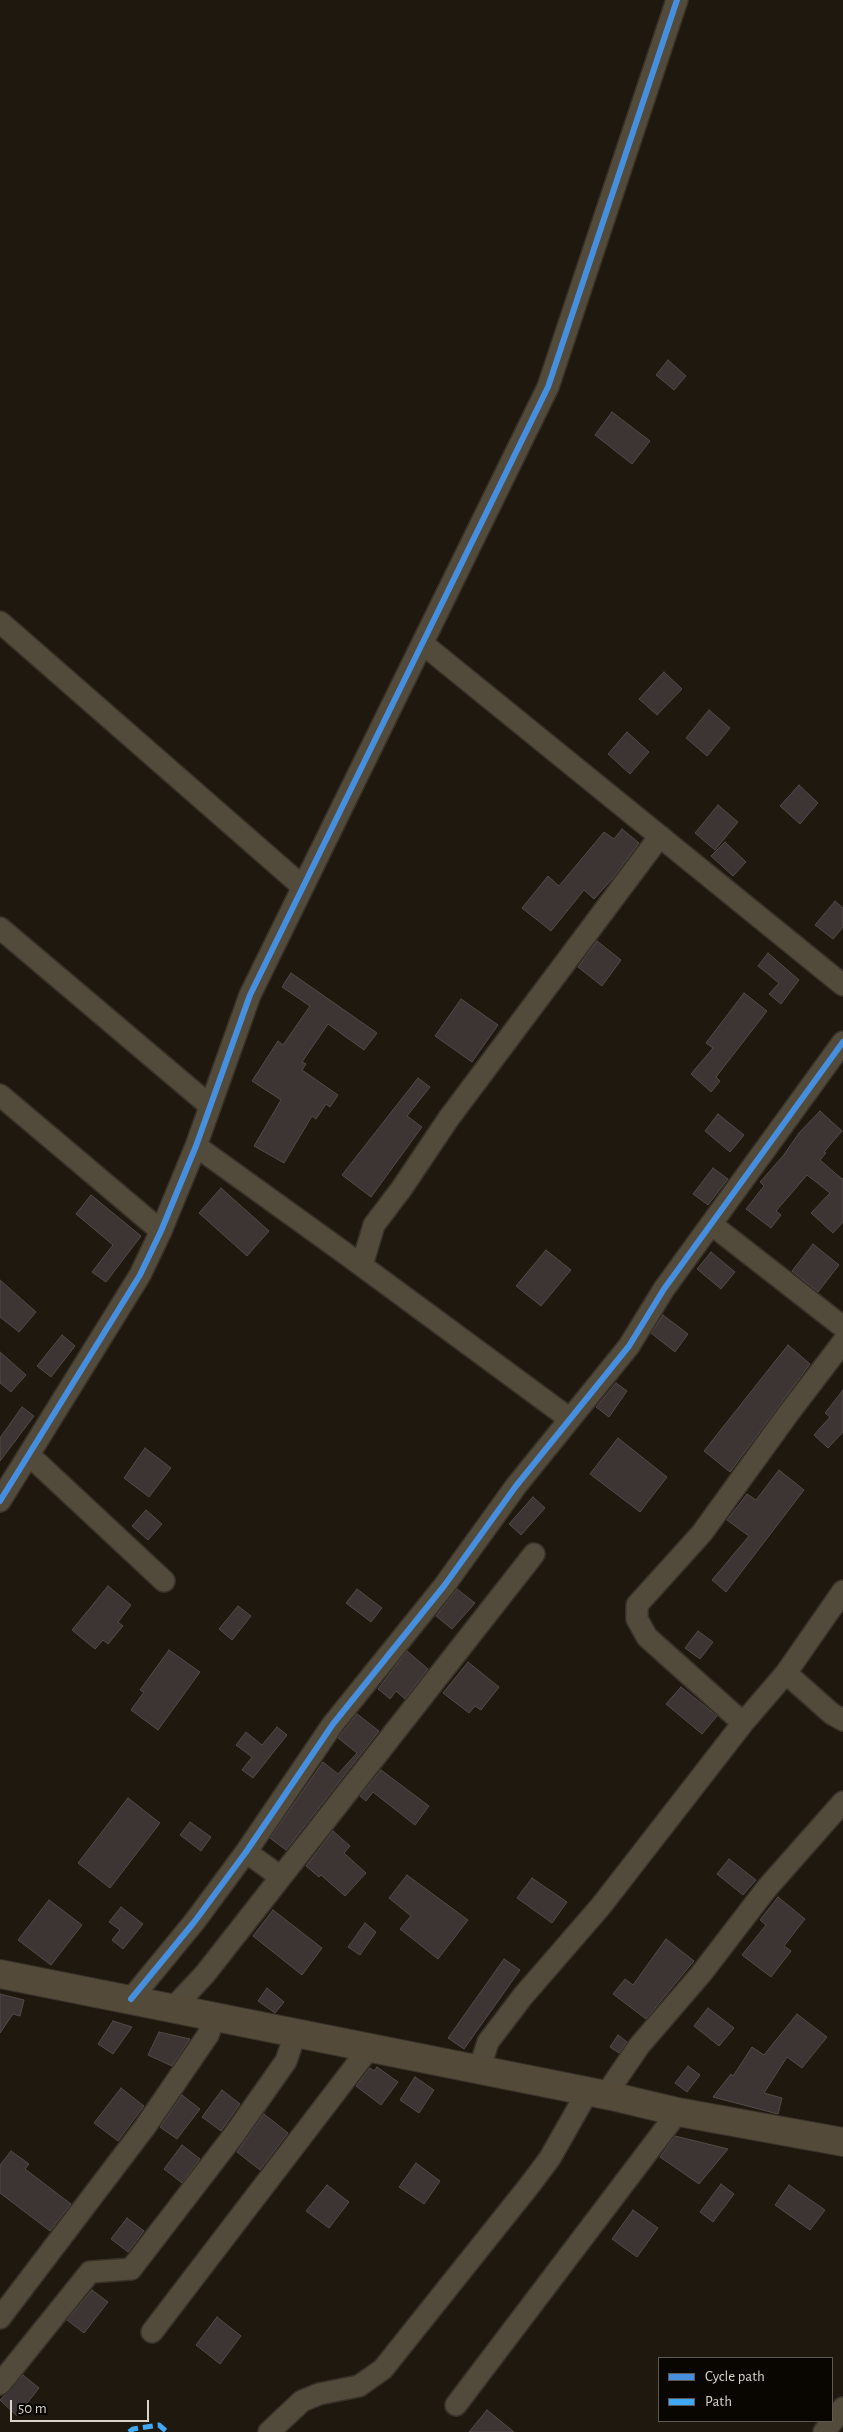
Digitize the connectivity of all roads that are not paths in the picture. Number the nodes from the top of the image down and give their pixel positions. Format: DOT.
graph roads {
  1 [pos="677,0"];
  2 [pos="0,622"];
  3 [pos="424,644"];
  4 [pos="660,836"];
  5 [pos="303,887"];
  6 [pos="0,928"];
  7 [pos="843,985"];
  8 [pos="843,1042"];
  9 [pos="0,1096"];
  10 [pos="209,1105"];
  11 [pos="196,1146"];
  12 [pos="711,1224"];
  13 [pos="161,1230"];
  14 [pos="362,1265"];
  15 [pos="843,1327"];
  16 [pos="843,1342"];
  17 [pos="570,1419"];
  18 [pos="29,1455"];
  19 [pos="0,1501"];
  20 [pos="534,1554"];
  21 [pos="164,1581"];
  22 [pos="843,1591"];
  23 [pos="786,1673"];
  24 [pos="843,1720"];
  25 [pos="743,1723"];
  26 [pos="843,1802"];
  27 [pos="246,1852"];
  28 [pos="281,1877"];
  29 [pos="0,1974"];
  30 [pos="131,1999"];
  31 [pos="174,2007"];
  32 [pos="215,2015"];
  33 [pos="296,2032"];
  34 [pos="370,2047"];
  35 [pos="479,2070"];
  36 [pos="599,2093"];
  37 [pos="678,2112"];
  38 [pos="843,2142"];
  39 [pos="0,2318"];
  40 [pos="152,2332"];
  41 [pos="0,2384"];
  42 [pos="456,2405"];
  43 [pos="843,2408"];
  44 [pos="833,2421"];
  45 [pos="832,2422"];
  46 [pos="269,2432"];
  47 [pos="824,2432"];
  1 -- 3 [label="street"];
  2 -- 5 [label="street"];
  3 -- 4 [label="street"];
  3 -- 5 [label="street"];
  4 -- 7 [label="street"];
  4 -- 14 [label="street"];
  5 -- 10 [label="street"];
  6 -- 10 [label="street"];
  8 -- 12 [label="street"];
  9 -- 13 [label="street"];
  10 -- 11 [label="street"];
  11 -- 13 [label="street"];
  11 -- 14 [label="street"];
  12 -- 15 [label="street"];
  12 -- 17 [label="street"];
  13 -- 18 [label="street"];
  14 -- 17 [label="street"];
  16 -- 25 [label="street"];
  17 -- 27 [label="street"];
  18 -- 19 [label="street"];
  18 -- 21 [label="street"];
  20 -- 28 [label="street"];
  22 -- 23 [label="street"];
  23 -- 24 [label="street"];
  23 -- 25 [label="street"];
  25 -- 35 [label="street"];
  26 -- 36 [label="street"];
  27 -- 28 [label="street"];
  27 -- 30 [label="street"];
  28 -- 31 [label="street"];
  29 -- 30 [label="street"];
  30 -- 31 [label="street"];
  31 -- 32 [label="street"];
  32 -- 33 [label="street"];
  32 -- 39 [label="street"];
  33 -- 34 [label="street"];
  33 -- 41 [label="street"];
  34 -- 35 [label="street"];
  34 -- 40 [label="street"];
  35 -- 36 [label="street"];
  36 -- 37 [label="street"];
  36 -- 46 [label="street"];
  37 -- 38 [label="street"];
  37 -- 42 [label="street"];
  43 -- 44 [label="street"];
  45 -- 47 [label="street"];
}
